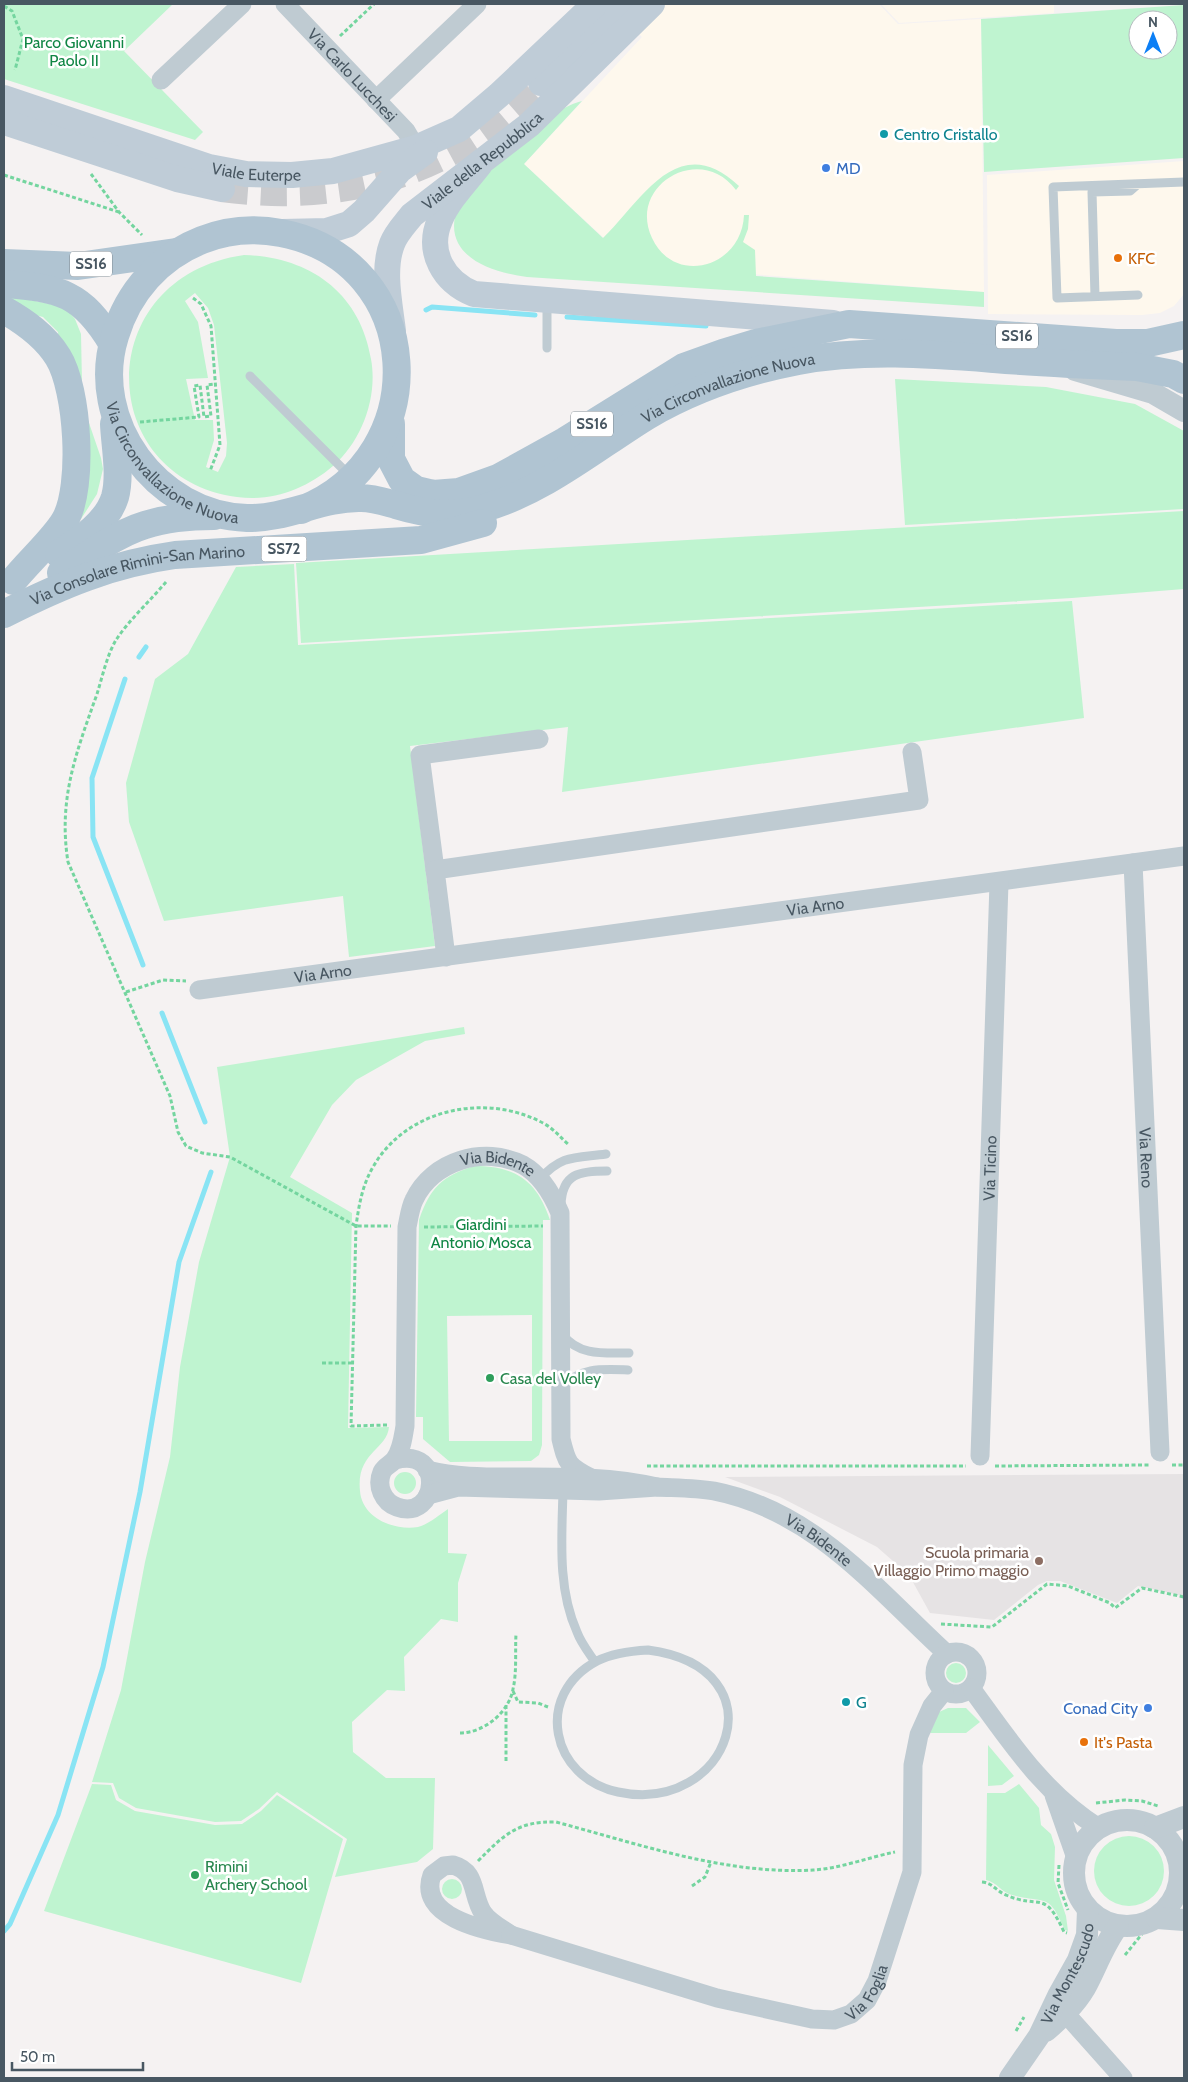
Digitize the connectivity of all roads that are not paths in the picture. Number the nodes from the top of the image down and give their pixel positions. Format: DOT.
graph roads {
  1 [pos="242,4"];
  2 [pos="286,4"];
  3 [pos="477,4"];
  4 [pos="595,4"];
  5 [pos="625,4"];
  6 [pos="652,4"];
  7 [pos="161,80"];
  8 [pos="541,83"];
  9 [pos="4,98"];
  10 [pos="376,100"];
  11 [pos="4,122"];
  12 [pos="459,129"];
  13 [pos="416,148"];
  14 [pos="480,164"];
  15 [pos="1184,182"];
  16 [pos="1138,184"];
  17 [pos="222,189"];
  18 [pos="274,232"];
  19 [pos="178,252"];
  20 [pos="4,263"];
  21 [pos="4,284"];
  22 [pos="1138,295"];
  23 [pos="1095,296"];
  24 [pos="547,300"];
  25 [pos="4,310"];
  26 [pos="849,324"];
  27 [pos="1184,335"];
  28 [pos="112,343"];
  29 [pos="547,348"];
  30 [pos="395,349"];
  31 [pos="1057,364"];
  32 [pos="250,376"];
  33 [pos="1184,380"];
  34 [pos="1184,411"];
  35 [pos="392,415"];
  36 [pos="126,417"];
  37 [pos="557,474"];
  38 [pos="353,478"];
  39 [pos="301,510"];
  40 [pos="228,516"];
  41 [pos="8,583"];
  42 [pos="4,613"];
  43 [pos="539,739"];
  44 [pos="912,752"];
  45 [pos="1184,856"];
  46 [pos="1133,863"];
  47 [pos="434,870"];
  48 [pos="999,883"];
  49 [pos="446,956"];
  50 [pos="199,990"];
  51 [pos="606,1154"];
  52 [pos="607,1171"];
  53 [pos="540,1179"];
  54 [pos="555,1219"];
  55 [pos="561,1332"];
  56 [pos="629,1353"];
  57 [pos="628,1370"];
  58 [pos="560,1389"];
  59 [pos="395,1460"];
  60 [pos="1162,1461"];
  61 [pos="980,1462"];
  62 [pos="427,1470"];
  63 [pos="591,1478"];
  64 [pos="658,1487"];
  65 [pos="563,1489"];
  66 [pos="428,1495"];
  67 [pos="946,1654"];
  68 [pos="595,1662"];
  69 [pos="971,1688"];
  70 [pos="944,1691"];
  71 [pos="1054,1795"];
  72 [pos="1176,1811"];
  73 [pos="1099,1828"];
  74 [pos="1155,1828"];
  75 [pos="1182,1855"];
  76 [pos="1068,1859"];
  77 [pos="1182,1892"];
  78 [pos="1080,1913"];
  79 [pos="1157,1918"];
  80 [pos="1184,1920"];
  81 [pos="1118,1926"];
  82 [pos="512,1935"];
  83 [pos="1066,2014"];
  84 [pos="1039,2036"];
  85 [pos="1010,2078"];
  86 [pos="1123,2078"];
  1 -- 7 [label="street"];
  2 -- 10 [label="street, Via Carlo Lucchesi"];
  3 -- 10 [label="street"];
  4 -- 12 [label="main road, Viale Euterpe"];
  5 -- 8 [label="main road"];
  6 -- 14 [label="main road, Viale della Repubblica"];
  9 -- 13 [label="main road, Viale Euterpe"];
  10 -- 13 [label="street, Via Carlo Lucchesi"];
  11 -- 17 [label="main road, Viale Euterpe"];
  12 -- 13 [label="main road, Viale Euterpe"];
  12 -- 18 [label="main road"];
  14 -- 24 [label="main road, Via Circonvallazione Nuova"];
  14 -- 30 [label="main road, Viale della Repubblica"];
  15 -- 16 [label="lane"];
  16 -- 23 [label="lane"];
  16 -- 23 [label="lane"];
  18 -- 19 [label="main road, Via Circonvallazione Nuova / SS16"];
  18 -- 30 [label="main road, Via Circonvallazione Nuova / SS16"];
  19 -- 20 [label="main road, Via Circonvallazione Nuova / SS16"];
  19 -- 28 [label="main road, Via Circonvallazione Nuova / SS16"];
  21 -- 28 [label="main road, SS16"];
  22 -- 23 [label="lane"];
  24 -- 26 [label="main road, Via Circonvallazione Nuova"];
  24 -- 29 [label="lane"];
  25 -- 41 [label="main road, Via Consolare Rimini-San Marino"];
  26 -- 27 [label="main road, Via Circonvallazione Nuova / SS16"];
  26 -- 35 [label="main road, Via Circonvallazione Nuova / SS16"];
  28 -- 36 [label="main road, Via Circonvallazione Nuova / SS16"];
  30 -- 35 [label="main road, Via Circonvallazione Nuova / SS16"];
  31 -- 33 [label="main road, Via Circonvallazione Nuova / SS16"];
  31 -- 34 [label="street"];
  31 -- 37 [label="main road, Via Circonvallazione Nuova / SS16"];
  32 -- 38 [label="lane"];
  35 -- 38 [label="main road, Via Circonvallazione Nuova / SS16"];
  36 -- 40 [label="main road, Via Circonvallazione Nuova / SS16"];
  36 -- 41 [label="main road, Via Consolare Rimini-San Marino"];
  37 -- 39 [label="main road, Via Circonvallazione Nuova / SS16"];
  37 -- 42 [label="main road, Via Consolare Rimini-San Marino / SS72"];
  38 -- 39 [label="main road, Via Circonvallazione Nuova / SS16"];
  39 -- 40 [label="main road, Via Circonvallazione Nuova / SS16"];
  40 -- 42 [label="main road, Via Consolare Rimini-San Marino / SS72"];
  43 -- 47 [label="street"];
  44 -- 47 [label="street"];
  45 -- 46 [label="street, Via Arno"];
  46 -- 48 [label="street, Via Arno"];
  46 -- 60 [label="street, Via Reno"];
  47 -- 49 [label="street"];
  48 -- 49 [label="street, Via Arno"];
  48 -- 61 [label="street, Via Ticino"];
  49 -- 50 [label="street, Via Arno"];
  51 -- 53 [label="lane"];
  52 -- 54 [label="lane"];
  53 -- 54 [label="street, Via Bidente"];
  53 -- 59 [label="street, Via Bidente"];
  54 -- 55 [label="street, Via Bidente"];
  55 -- 56 [label="lane"];
  55 -- 58 [label="street, Via Bidente"];
  57 -- 58 [label="lane"];
  58 -- 63 [label="street, Via Bidente"];
  59 -- 62 [label="street, Via Bidente"];
  59 -- 66 [label="street, Via Bidente"];
  62 -- 63 [label="street, Via Bidente"];
  62 -- 66 [label="street"];
  63 -- 64 [label="street, Via Bidente"];
  64 -- 65 [label="street, Via Bidente"];
  64 -- 67 [label="street, Via Bidente"];
  65 -- 66 [label="street, Via Bidente"];
  65 -- 68 [label="lane"];
  67 -- 69 [label="street"];
  67 -- 70 [label="street"];
  68 -- 68 [label="lane"];
  69 -- 70 [label="street"];
  69 -- 71 [label="street"];
  70 -- 82 [label="street, Via Foglia"];
  71 -- 73 [label="street"];
  71 -- 76 [label="street"];
  72 -- 74 [label="street"];
  73 -- 74 [label="street"];
  73 -- 76 [label="street"];
  74 -- 75 [label="street"];
  75 -- 77 [label="street"];
  76 -- 78 [label="street"];
  77 -- 79 [label="street"];
  78 -- 81 [label="street"];
  78 -- 84 [label="street, Via Montescudo"];
  79 -- 80 [label="street"];
  79 -- 81 [label="street"];
  81 -- 83 [label="street, Via Montescudo"];
  83 -- 84 [label="street, Via Montescudo"];
  83 -- 86 [label="street"];
  84 -- 85 [label="street, Via Montescudo"];
}
